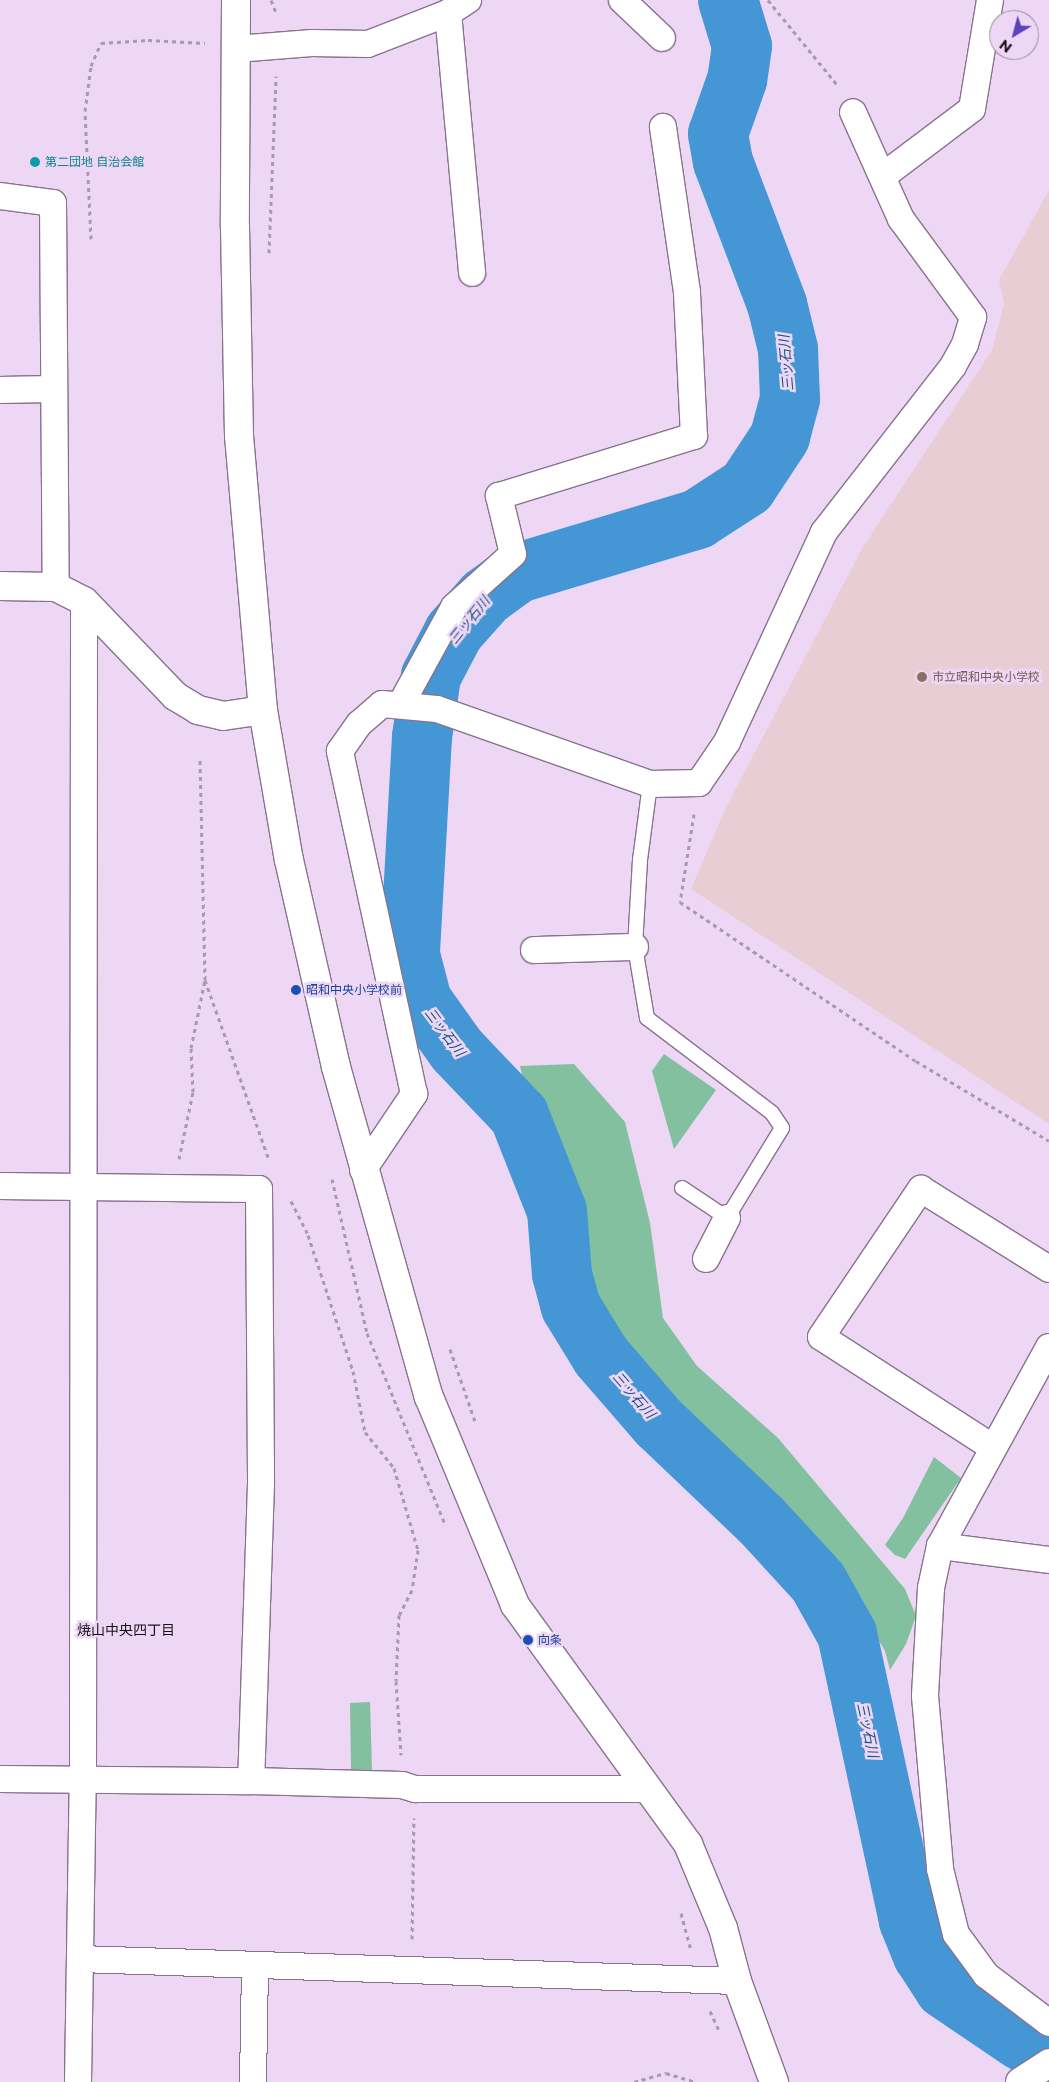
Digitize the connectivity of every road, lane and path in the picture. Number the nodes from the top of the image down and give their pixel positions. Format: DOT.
graph roads {
  1 [pos="236,0"];
  2 [pos="271,0"];
  3 [pos="622,0"];
  4 [pos="768,0"];
  5 [pos="990,0"];
  6 [pos="458,6"];
  7 [pos="278,16"];
  8 [pos="662,38"];
  9 [pos="226,46"];
  10 [pos="853,112"];
  11 [pos="663,127"];
  12 [pos="883,176"];
  13 [pos="0,196"];
  14 [pos="91,239"];
  15 [pos="472,274"];
  16 [pos="53,389"];
  17 [pos="0,390"];
  18 [pos="0,586"];
  19 [pos="56,586"];
  20 [pos="84,601"];
  21 [pos="417,706"];
  22 [pos="263,710"];
  23 [pos="200,758"];
  24 [pos="699,783"];
  25 [pos="650,784"];
  26 [pos="635,947"];
  27 [pos="534,950"];
  28 [pos="205,980"];
  29 [pos="1049,1141"];
  30 [pos="271,1165"];
  31 [pos="363,1170"];
  32 [pos="0,1186"];
  33 [pos="83,1187"];
  34 [pos="173,1188"];
  35 [pos="682,1188"];
  36 [pos="290,1200"];
  37 [pos="727,1218"];
  38 [pos="706,1259"];
  39 [pos="1049,1269"];
  40 [pos="1049,1346"];
  41 [pos="1042,1373"];
  42 [pos="992,1447"];
  43 [pos="940,1546"];
  44 [pos="1049,1560"];
  45 [pos="0,1779"];
  46 [pos="83,1780"];
  47 [pos="251,1781"];
  48 [pos="408,1787"];
  49 [pos="646,1789"];
  50 [pos="80,1959"];
  51 [pos="255,1965"];
  52 [pos="411,1970"];
  53 [pos="737,1981"];
  54 [pos="1049,2023"];
  55 [pos="78,2082"];
  56 [pos="253,2082"];
  57 [pos="634,2082"];
  58 [pos="695,2082"];
  59 [pos="774,2082"];
  1 -- 9 [label="street"];
  2 -- 7 [label="path"];
  3 -- 8 [label="street"];
  4 -- 10 [label="path"];
  5 -- 12 [label="street"];
  6 -- 9 [label="street"];
  6 -- 15 [label="street"];
  9 -- 14 [label="path"];
  9 -- 22 [label="street"];
  10 -- 12 [label="street"];
  11 -- 21 [label="street"];
  12 -- 24 [label="street"];
  13 -- 16 [label="street"];
  16 -- 17 [label="street"];
  16 -- 19 [label="street"];
  18 -- 19 [label="street"];
  19 -- 20 [label="street"];
  20 -- 22 [label="street"];
  20 -- 33 [label="street"];
  21 -- 25 [label="street"];
  21 -- 31 [label="street"];
  22 -- 31 [label="street"];
  23 -- 28 [label="path"];
  24 -- 25 [label="street"];
  24 -- 29 [label="path"];
  25 -- 26 [label="lane"];
  26 -- 27 [label="street"];
  26 -- 37 [label="lane"];
  28 -- 30 [label="path"];
  28 -- 34 [label="path"];
  31 -- 49 [label="street"];
  32 -- 33 [label="street"];
  33 -- 34 [label="street"];
  33 -- 46 [label="street"];
  34 -- 47 [label="street"];
  35 -- 37 [label="lane"];
  36 -- 48 [label="path"];
  37 -- 38 [label="street"];
  39 -- 42 [label="street"];
  40 -- 41 [label="street"];
  41 -- 42 [label="street"];
  42 -- 43 [label="street"];
  43 -- 44 [label="street"];
  43 -- 54 [label="street"];
  45 -- 46 [label="street"];
  46 -- 47 [label="street"];
  46 -- 50 [label="street"];
  47 -- 48 [label="street"];
  48 -- 49 [label="street"];
  48 -- 52 [label="path"];
  49 -- 53 [label="street"];
  50 -- 51 [label="street"];
  50 -- 55 [label="street"];
  51 -- 52 [label="street"];
  51 -- 56 [label="street"];
  52 -- 53 [label="street"];
  53 -- 59 [label="street"];
  57 -- 58 [label="path"];
}
